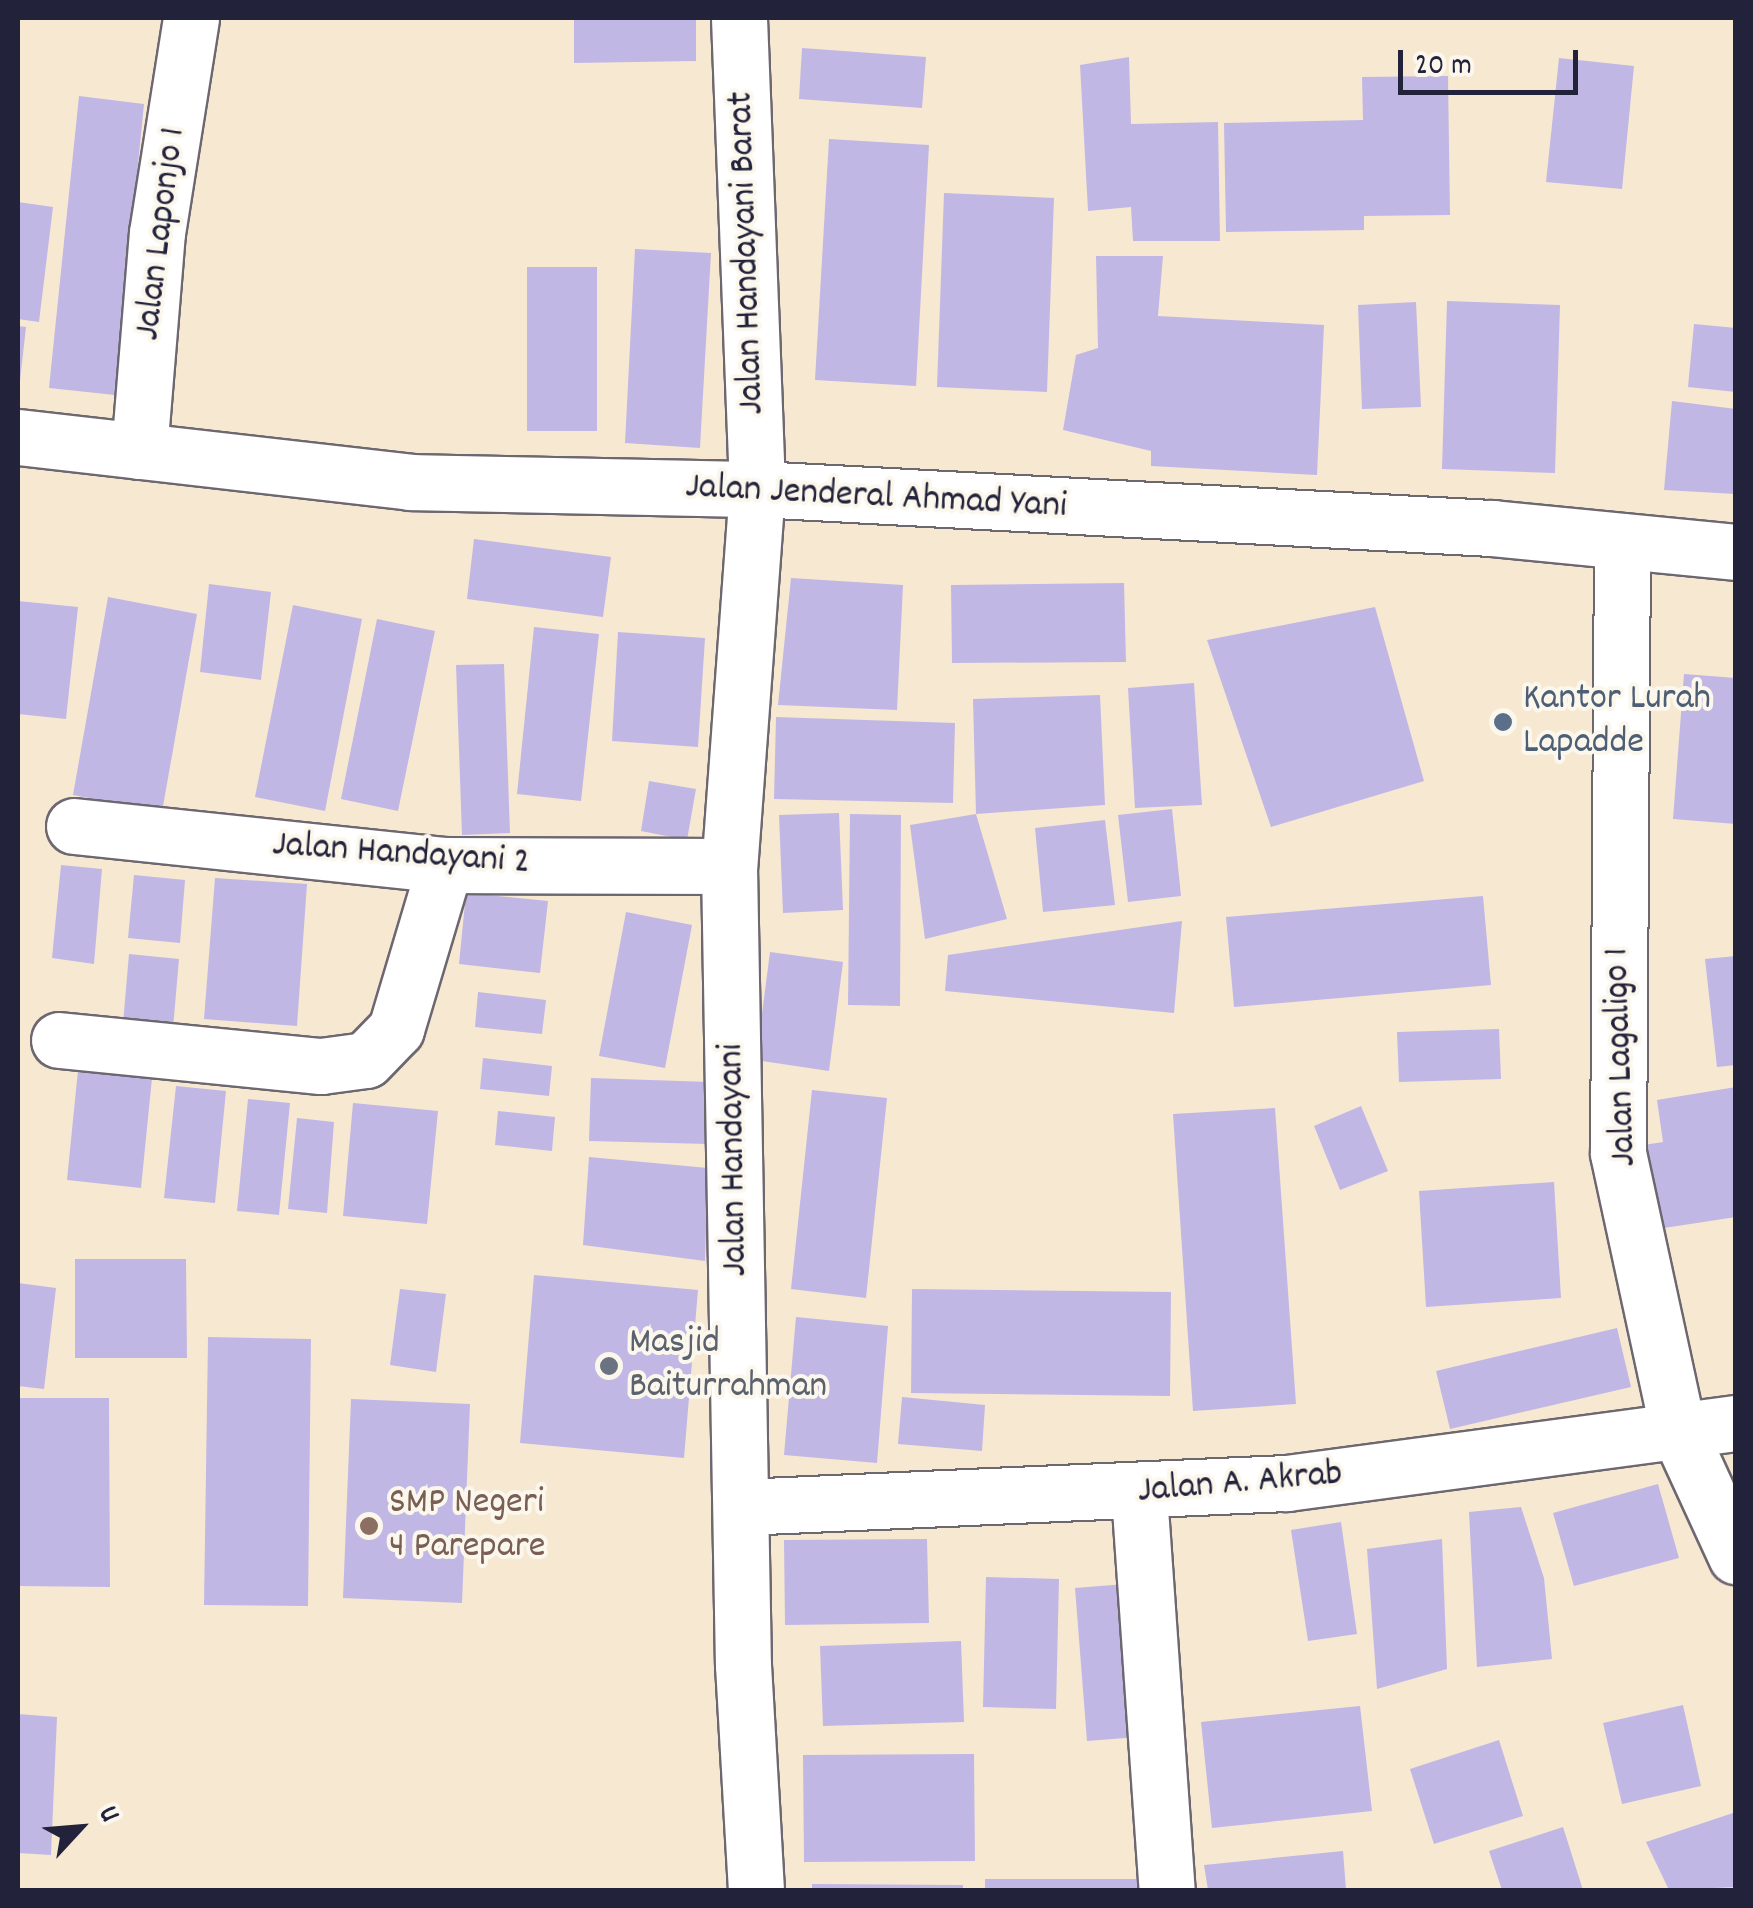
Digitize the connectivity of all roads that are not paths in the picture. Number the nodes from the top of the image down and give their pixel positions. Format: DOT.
graph roads {
  1 [pos="191,18"];
  2 [pos="739,18"];
  3 [pos="18,436"];
  4 [pos="139,451"];
  5 [pos="757,490"];
  6 [pos="1622,541"];
  7 [pos="1736,552"];
  8 [pos="74,826"];
  9 [pos="444,866"];
  10 [pos="729,866"];
  11 [pos="59,1040"];
  12 [pos="1736,1423"];
  13 [pos="1678,1430"];
  14 [pos="1139,1494"];
  15 [pos="741,1507"];
  16 [pos="1736,1556"];
  17 [pos="756,1890"];
  18 [pos="1167,1890"];
  1 -- 4 [label="main road, Jalan Laponjo 1"];
  2 -- 5 [label="main road, Jalan Handayani Barat"];
  3 -- 4 [label="main road, Jalan Jenderal Ahmad Yani"];
  4 -- 5 [label="main road, Jalan Jenderal Ahmad Yani"];
  5 -- 6 [label="main road, Jalan Jenderal Ahmad Yani"];
  5 -- 10 [label="main road, Jalan Handayani"];
  6 -- 7 [label="main road, Jalan Jenderal Ahmad Yani"];
  6 -- 13 [label="main road, Jalan Lagaligo 1"];
  8 -- 9 [label="main road, Jalan Handayani 2"];
  9 -- 10 [label="main road, Jalan Handayani 2"];
  9 -- 11 [label="main road"];
  10 -- 15 [label="main road, Jalan Handayani"];
  12 -- 13 [label="main road, Jalan A. Akrab"];
  13 -- 14 [label="main road, Jalan A. Akrab"];
  13 -- 16 [label="main road, Jalan Lagaligo 1"];
  14 -- 15 [label="main road, Jalan A. Akrab"];
  14 -- 18 [label="main road"];
  15 -- 17 [label="main road, Jalan Handayani"];
}
